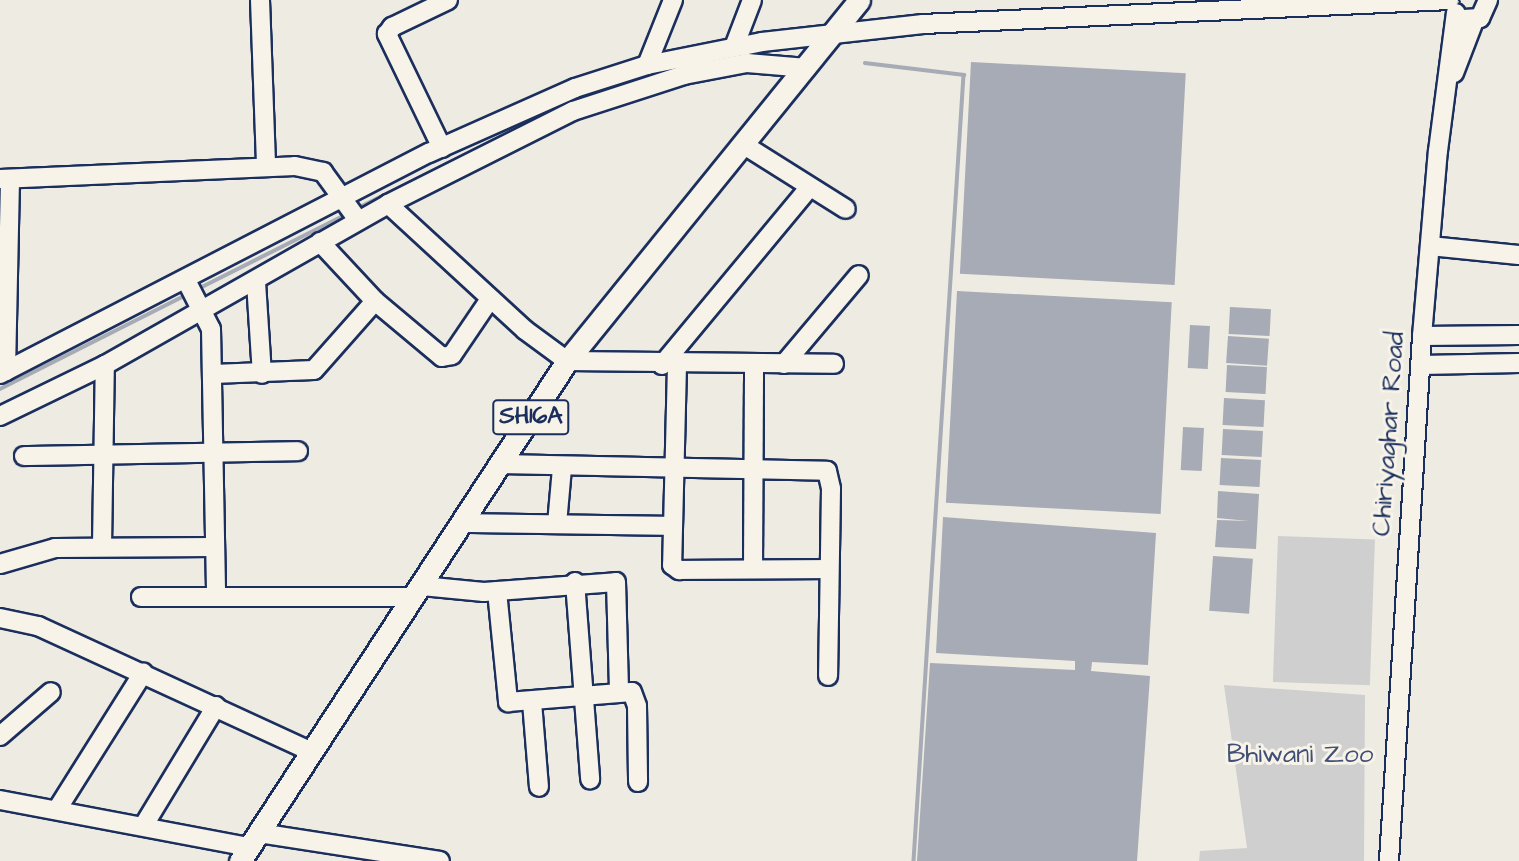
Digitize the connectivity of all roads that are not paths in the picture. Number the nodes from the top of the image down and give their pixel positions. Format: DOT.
graph roads {
  1 [pos="260,0"];
  2 [pos="448,0"];
  3 [pos="673,0"];
  4 [pos="752,0"];
  5 [pos="859,0"];
  6 [pos="1488,0"];
  7 [pos="1498,0"];
  8 [pos="1453,4"];
  9 [pos="1474,21"];
  10 [pos="830,37"];
  11 [pos="734,47"];
  12 [pos="647,65"];
  13 [pos="807,68"];
  14 [pos="1445,96"];
  15 [pos="744,145"];
  16 [pos="442,148"];
  17 [pos="266,166"];
  18 [pos="5,179"];
  19 [pos="810,187"];
  20 [pos="388,204"];
  21 [pos="846,209"];
  22 [pos="351,210"];
  23 [pos="320,242"];
  24 [pos="1430,246"];
  25 [pos="1519,255"];
  26 [pos="859,275"];
  27 [pos="256,282"];
  28 [pos="194,293"];
  29 [pos="490,299"];
  30 [pos="376,301"];
  31 [pos="1519,335"];
  32 [pos="1422,336"];
  33 [pos="567,361"];
  34 [pos="1519,363"];
  35 [pos="754,364"];
  36 [pos="783,364"];
  37 [pos="105,365"];
  38 [pos="670,365"];
  39 [pos="834,365"];
  40 [pos="1421,365"];
  41 [pos="3,373"];
  42 [pos="213,374"];
  43 [pos="261,374"];
  44 [pos="0,416"];
  45 [pos="298,452"];
  46 [pos="212,454"];
  47 [pos="24,456"];
  48 [pos="103,456"];
  49 [pos="500,464"];
  50 [pos="562,468"];
  51 [pos="754,469"];
  52 [pos="672,471"];
  53 [pos="462,523"];
  54 [pos="557,524"];
  55 [pos="671,526"];
  56 [pos="102,546"];
  57 [pos="214,547"];
  58 [pos="0,564"];
  59 [pos="752,568"];
  60 [pos="826,569"];
  61 [pos="575,582"];
  62 [pos="418,591"];
  63 [pos="497,591"];
  64 [pos="141,597"];
  65 [pos="216,597"];
  66 [pos="0,618"];
  67 [pos="143,673"];
  68 [pos="828,676"];
  69 [pos="619,690"];
  70 [pos="51,692"];
  71 [pos="584,696"];
  72 [pos="533,702"];
  73 [pos="216,706"];
  74 [pos="0,736"];
  75 [pos="312,752"];
  76 [pos="590,779"];
  77 [pos="638,782"];
  78 [pos="539,787"];
  79 [pos="0,800"];
  80 [pos="58,808"];
  81 [pos="144,825"];
  82 [pos="250,847"];
  83 [pos="440,861"];
  84 [pos="1389,861"];
  1 -- 17 [label="street"];
  2 -- 16 [label="street"];
  3 -- 12 [label="street"];
  4 -- 11 [label="street"];
  5 -- 10 [label="main road, SH16A"];
  6 -- 7 [label="street"];
  6 -- 9 [label="street"];
  8 -- 9 [label="street"];
  8 -- 10 [label="street"];
  8 -- 14 [label="street, Chiriyaghar Road"];
  9 -- 14 [label="street"];
  10 -- 11 [label="street"];
  10 -- 13 [label="main road, SH16A"];
  11 -- 12 [label="street"];
  12 -- 16 [label="street"];
  13 -- 15 [label="main road, SH16A"];
  13 -- 20 [label="street"];
  14 -- 24 [label="street, Chiriyaghar Road"];
  15 -- 19 [label="street"];
  15 -- 33 [label="main road, SH16A"];
  16 -- 22 [label="street"];
  17 -- 18 [label="street"];
  17 -- 22 [label="street"];
  18 -- 41 [label="street"];
  19 -- 21 [label="street"];
  19 -- 38 [label="street"];
  20 -- 22 [label="street"];
  20 -- 29 [label="street"];
  22 -- 23 [label="street"];
  22 -- 28 [label="street"];
  23 -- 27 [label="street"];
  23 -- 30 [label="street"];
  24 -- 25 [label="street"];
  24 -- 32 [label="street, Chiriyaghar Road"];
  26 -- 36 [label="street"];
  27 -- 28 [label="street"];
  27 -- 43 [label="street"];
  28 -- 37 [label="street"];
  28 -- 41 [label="street"];
  28 -- 42 [label="street"];
  29 -- 30 [label="street"];
  29 -- 33 [label="street"];
  30 -- 43 [label="street"];
  31 -- 32 [label="street"];
  32 -- 40 [label="street, Chiriyaghar Road"];
  33 -- 38 [label="street"];
  33 -- 49 [label="main road, SH16A"];
  34 -- 40 [label="street"];
  35 -- 36 [label="street"];
  35 -- 38 [label="street"];
  35 -- 51 [label="street"];
  36 -- 39 [label="street"];
  37 -- 44 [label="street"];
  37 -- 48 [label="street"];
  38 -- 52 [label="street"];
  40 -- 84 [label="street, Chiriyaghar Road"];
  42 -- 43 [label="street"];
  42 -- 46 [label="street"];
  45 -- 46 [label="street"];
  46 -- 48 [label="street"];
  46 -- 57 [label="street"];
  47 -- 48 [label="street"];
  48 -- 56 [label="street"];
  49 -- 50 [label="street"];
  49 -- 53 [label="main road, SH16A"];
  50 -- 52 [label="street"];
  50 -- 54 [label="street"];
  51 -- 52 [label="street"];
  51 -- 59 [label="street"];
  51 -- 60 [label="street"];
  52 -- 55 [label="street"];
  53 -- 54 [label="street"];
  53 -- 62 [label="main road, SH16A"];
  54 -- 55 [label="street"];
  55 -- 59 [label="street"];
  56 -- 57 [label="street"];
  56 -- 58 [label="street"];
  57 -- 65 [label="street"];
  59 -- 60 [label="street"];
  60 -- 68 [label="street"];
  61 -- 63 [label="street"];
  61 -- 69 [label="street"];
  61 -- 71 [label="street"];
  62 -- 63 [label="street"];
  62 -- 65 [label="street"];
  62 -- 75 [label="main road, SH16A"];
  63 -- 72 [label="street"];
  64 -- 65 [label="street"];
  66 -- 67 [label="street"];
  67 -- 73 [label="street"];
  67 -- 80 [label="street"];
  69 -- 71 [label="street"];
  69 -- 77 [label="street"];
  70 -- 74 [label="street"];
  71 -- 72 [label="street"];
  71 -- 76 [label="street"];
  72 -- 78 [label="street"];
  73 -- 75 [label="street"];
  73 -- 81 [label="street"];
  75 -- 82 [label="main road, SH16A"];
  79 -- 80 [label="street"];
  80 -- 81 [label="street"];
  81 -- 82 [label="street"];
  82 -- 83 [label="street"];
}
